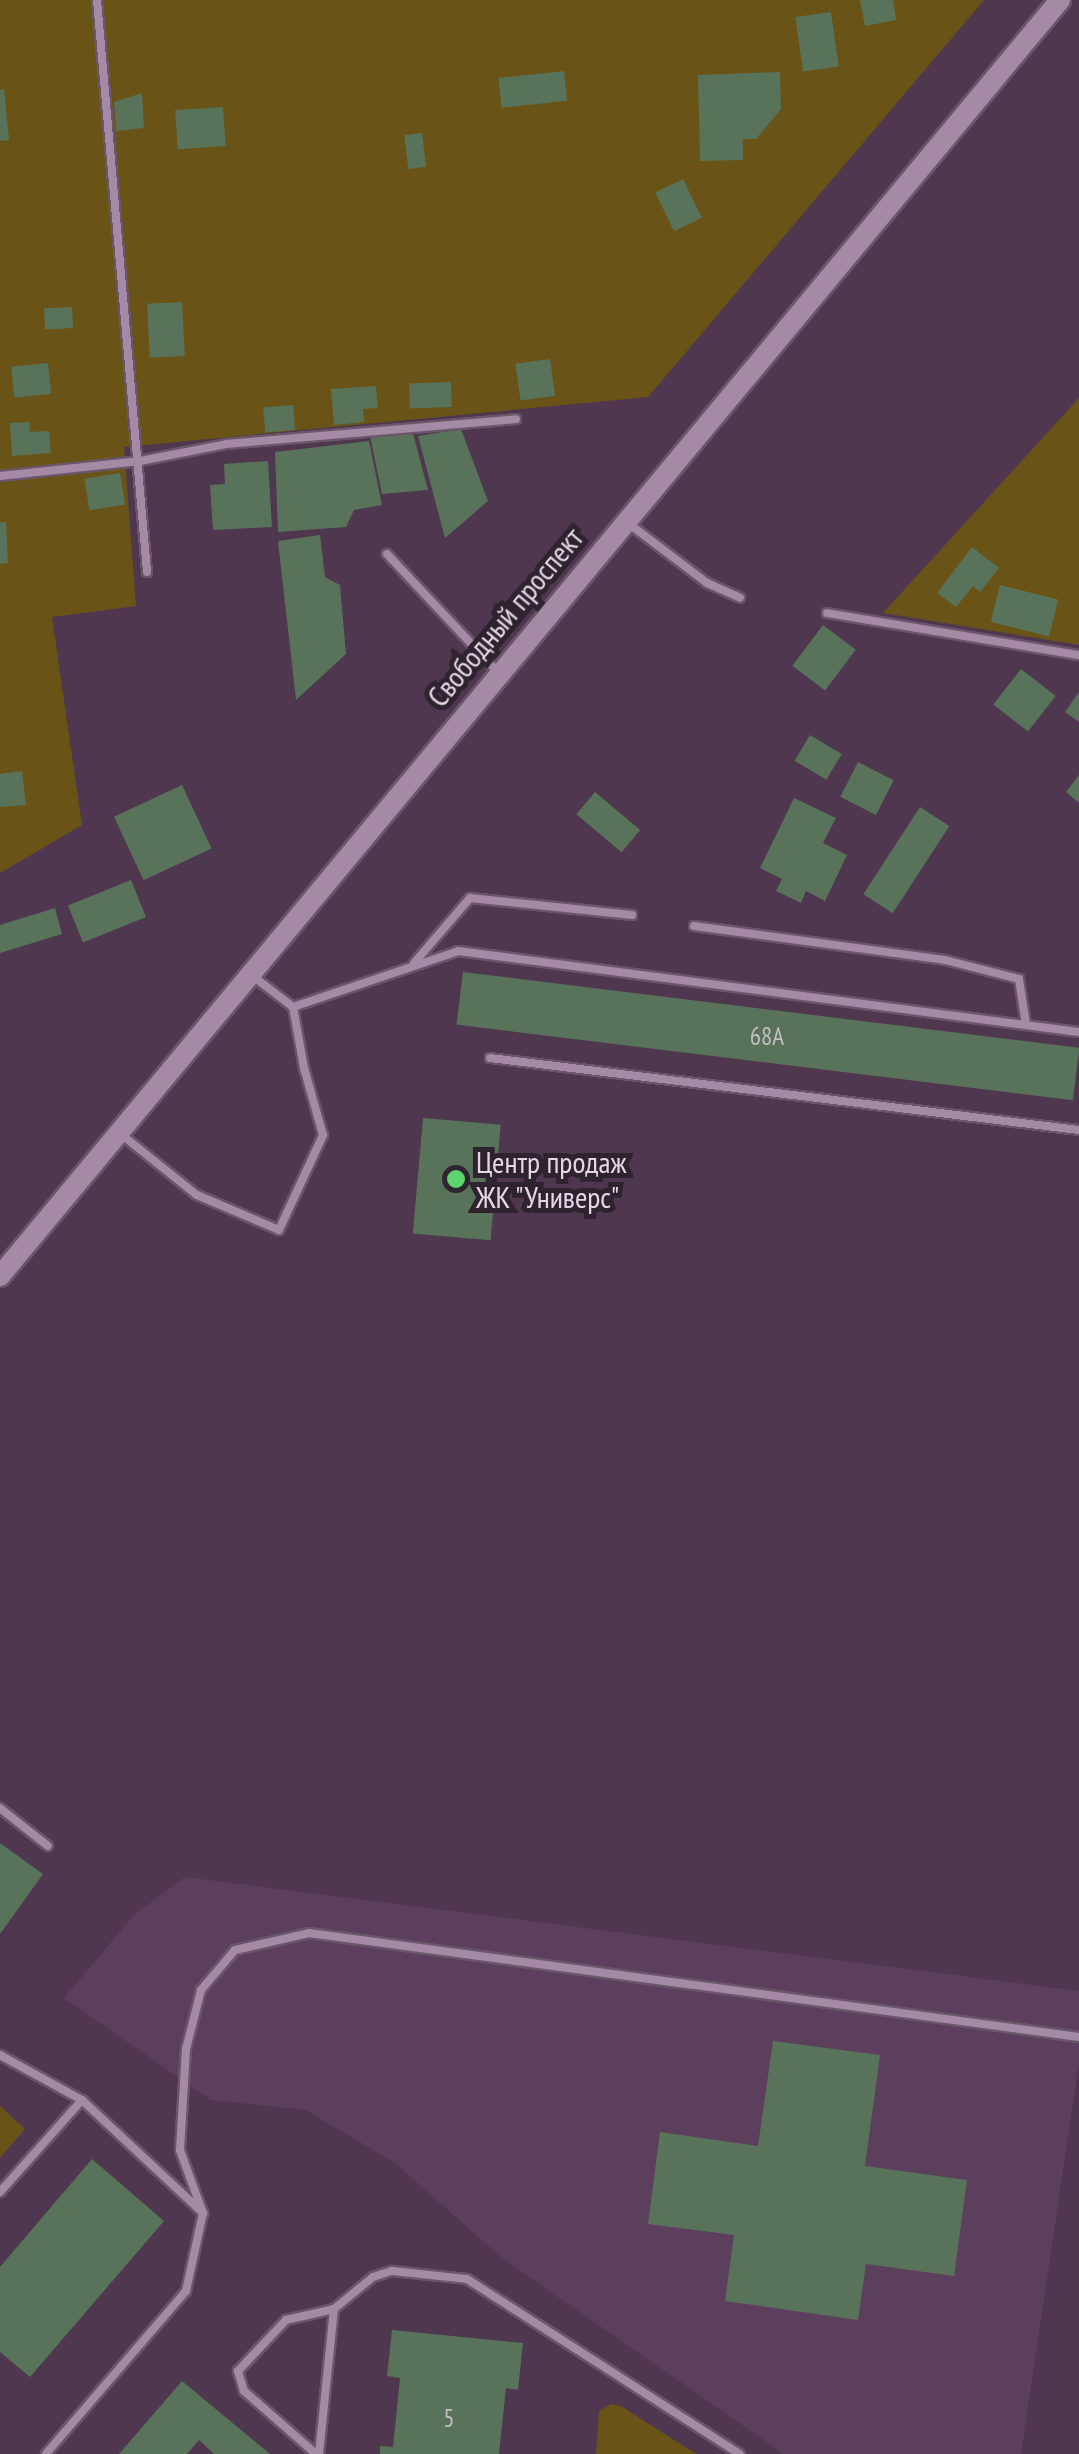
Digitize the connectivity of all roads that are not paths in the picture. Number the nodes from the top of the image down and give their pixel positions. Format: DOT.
graph roads {
  1 [pos="97,0"];
  2 [pos="1060,0"];
  3 [pos="516,419"];
  4 [pos="140,460"];
  5 [pos="0,476"];
  6 [pos="624,520"];
  7 [pos="387,554"];
  8 [pos="147,572"];
  9 [pos="740,598"];
  10 [pos="827,614"];
  11 [pos="1079,655"];
  12 [pos="498,672"];
  13 [pos="632,914"];
  14 [pos="694,926"];
  15 [pos="414,963"];
  16 [pos="250,974"];
  17 [pos="293,1007"];
  18 [pos="1026,1024"];
  19 [pos="1079,1032"];
  20 [pos="490,1058"];
  21 [pos="1079,1130"];
  22 [pos="120,1134"];
  23 [pos="0,1276"];
  24 [pos="0,1808"];
  25 [pos="48,1846"];
  26 [pos="1079,2037"];
  27 [pos="0,2054"];
  28 [pos="82,2100"];
  29 [pos="0,2192"];
  30 [pos="202,2214"];
  31 [pos="334,2309"];
  32 [pos="46,2454"];
  33 [pos="318,2454"];
  34 [pos="740,2454"];
  1 -- 4 [label="lane"];
  2 -- 6 [label="main road, Свободный проспект"];
  3 -- 4 [label="lane"];
  4 -- 5 [label="lane"];
  4 -- 8 [label="lane"];
  6 -- 9 [label="lane"];
  6 -- 12 [label="main road, Свободный проспект"];
  7 -- 12 [label="lane"];
  10 -- 11 [label="lane"];
  12 -- 16 [label="main road, Свободный проспект"];
  13 -- 15 [label="lane"];
  14 -- 18 [label="lane"];
  15 -- 17 [label="lane"];
  15 -- 18 [label="lane"];
  16 -- 17 [label="lane"];
  16 -- 22 [label="main road, Свободный проспект"];
  17 -- 22 [label="lane"];
  18 -- 19 [label="lane"];
  20 -- 21 [label="lane"];
  22 -- 23 [label="main road, Свободный проспект"];
  24 -- 25 [label="lane"];
  26 -- 30 [label="lane"];
  27 -- 28 [label="lane"];
  28 -- 29 [label="lane"];
  28 -- 30 [label="lane"];
  30 -- 32 [label="lane"];
  31 -- 33 [label="lane"];
  31 -- 33 [label="lane"];
  31 -- 34 [label="lane"];
}
